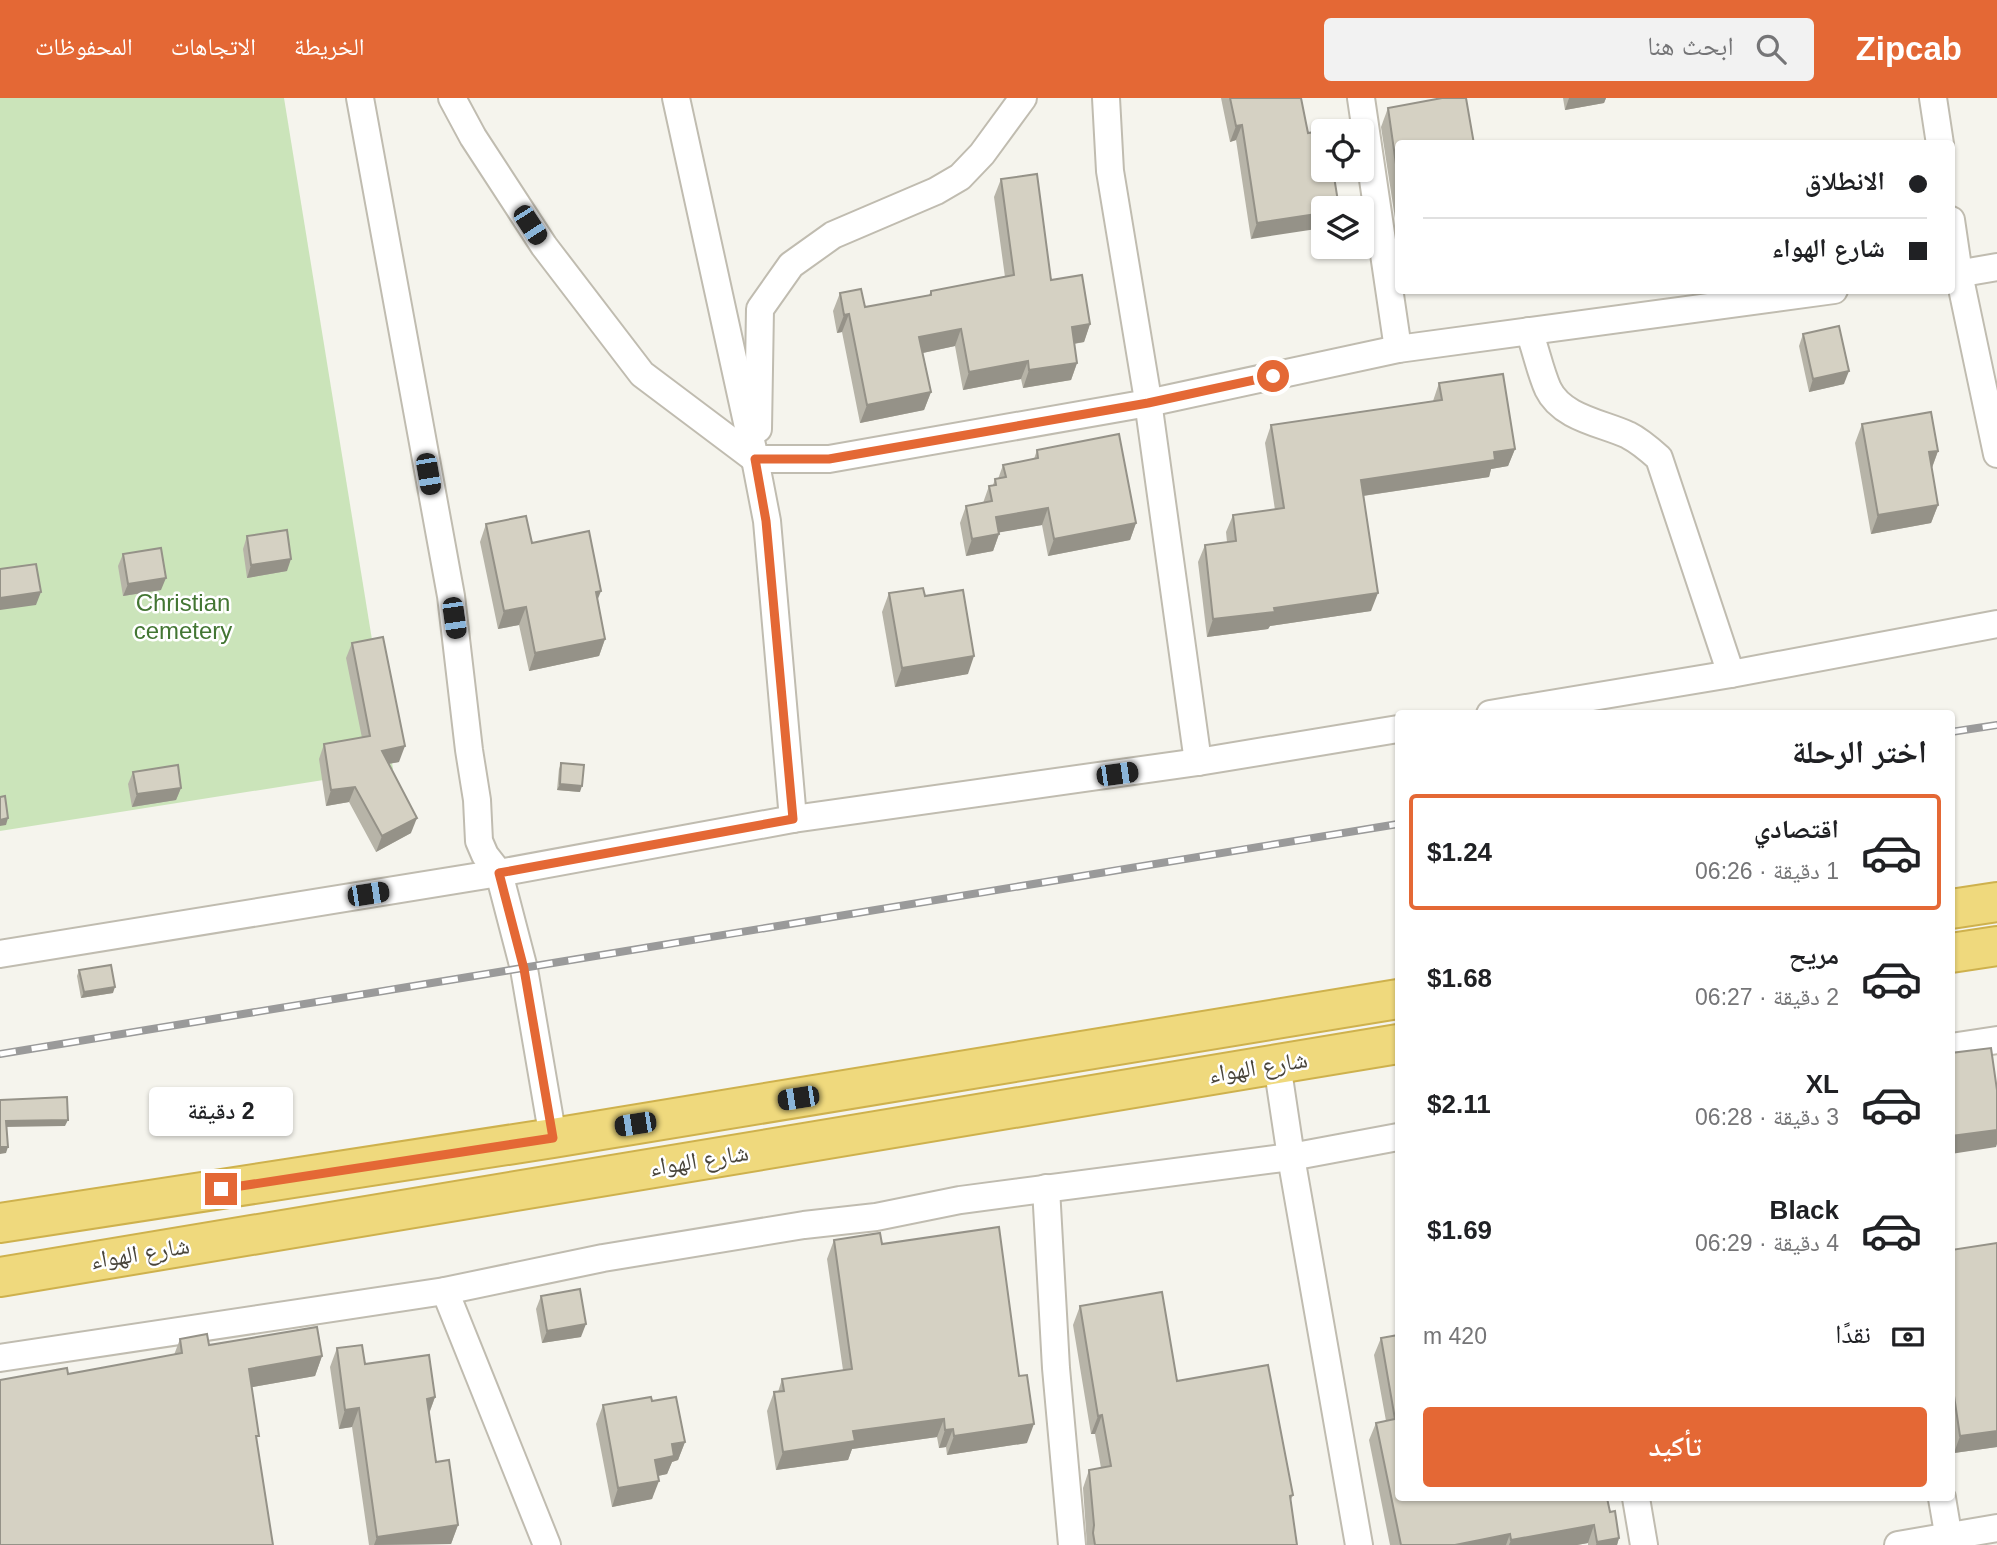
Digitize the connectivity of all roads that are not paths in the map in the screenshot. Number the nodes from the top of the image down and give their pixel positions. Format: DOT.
graph roads {
  1 [pos="360,98"];
  2 [pos="452,98"];
  3 [pos="676,98"];
  4 [pos="1023,98"];
  5 [pos="1106,98"];
  6 [pos="1361,98"];
  7 [pos="1933,98"];
  8 [pos="1939,140"];
  9 [pos="1997,267"];
  10 [pos="1955,274"];
  11 [pos="1804,294"];
  12 [pos="1529,331"];
  13 [pos="1398,349"];
  14 [pos="1148,403"];
  15 [pos="1997,454"];
  16 [pos="755,459"];
  17 [pos="1997,624"];
  18 [pos="1731,674"];
  19 [pos="1514,710"];
  20 [pos="1395,729"];
  21 [pos="1198,762"];
  22 [pos="793,819"];
  23 [pos="499,873"];
  24 [pos="1997,902"];
  25 [pos="1955,908"];
  26 [pos="1997,946"];
  27 [pos="1955,952"];
  28 [pos="0,954"];
  29 [pos="1395,999"];
  30 [pos="1997,1040"];
  31 [pos="1395,1044"];
  32 [pos="1955,1046"];
  33 [pos="1277,1064"];
  34 [pos="553,1138"];
  35 [pos="1395,1138"];
  36 [pos="1291,1157"];
  37 [pos="1046,1188"];
  38 [pos="0,1223"];
  39 [pos="0,1277"];
  40 [pos="444,1291"];
  41 [pos="0,1358"];
  42 [pos="1637,1501"];
  43 [pos="1943,1501"];
  44 [pos="1997,1528"];
  45 [pos="1950,1541"];
  46 [pos="547,1545"];
  47 [pos="1072,1545"];
  48 [pos="1359,1545"];
  49 [pos="1644,1545"];
  50 [pos="1898,1545"];
  1 -- 23 [label="street"];
  2 -- 16 [label="street"];
  3 -- 16 [label="street"];
  4 -- 16 [label="street"];
  5 -- 14 [label="street"];
  6 -- 13 [label="street"];
  7 -- 8 [label="street"];
  9 -- 10 [label="street"];
  10 -- 15 [label="street"];
  11 -- 12 [label="street"];
  12 -- 13 [label="street"];
  12 -- 18 [label="street"];
  13 -- 14 [label="street"];
  14 -- 16 [label="street"];
  14 -- 21 [label="street"];
  16 -- 22 [label="street"];
  17 -- 18 [label="street"];
  18 -- 19 [label="street"];
  20 -- 21 [label="street"];
  21 -- 22 [label="street"];
  22 -- 23 [label="street"];
  23 -- 28 [label="street"];
  23 -- 34 [label="street"];
  24 -- 25 [label="highway"];
  26 -- 27 [label="highway"];
  29 -- 34 [label="highway, شارع الهواء"];
  30 -- 32 [label="street"];
  31 -- 33 [label="highway, شارع الهواء"];
  33 -- 36 [label="street"];
  33 -- 39 [label="highway, شارع الهواء"];
  34 -- 38 [label="highway, شارع الهواء"];
  35 -- 36 [label="street"];
  36 -- 37 [label="street"];
  36 -- 48 [label="street"];
  37 -- 40 [label="street"];
  37 -- 47 [label="street"];
  40 -- 41 [label="street"];
  40 -- 46 [label="street"];
  42 -- 49 [label="street"];
  43 -- 45 [label="street"];
  44 -- 45 [label="street"];
  45 -- 50 [label="street"];
}
